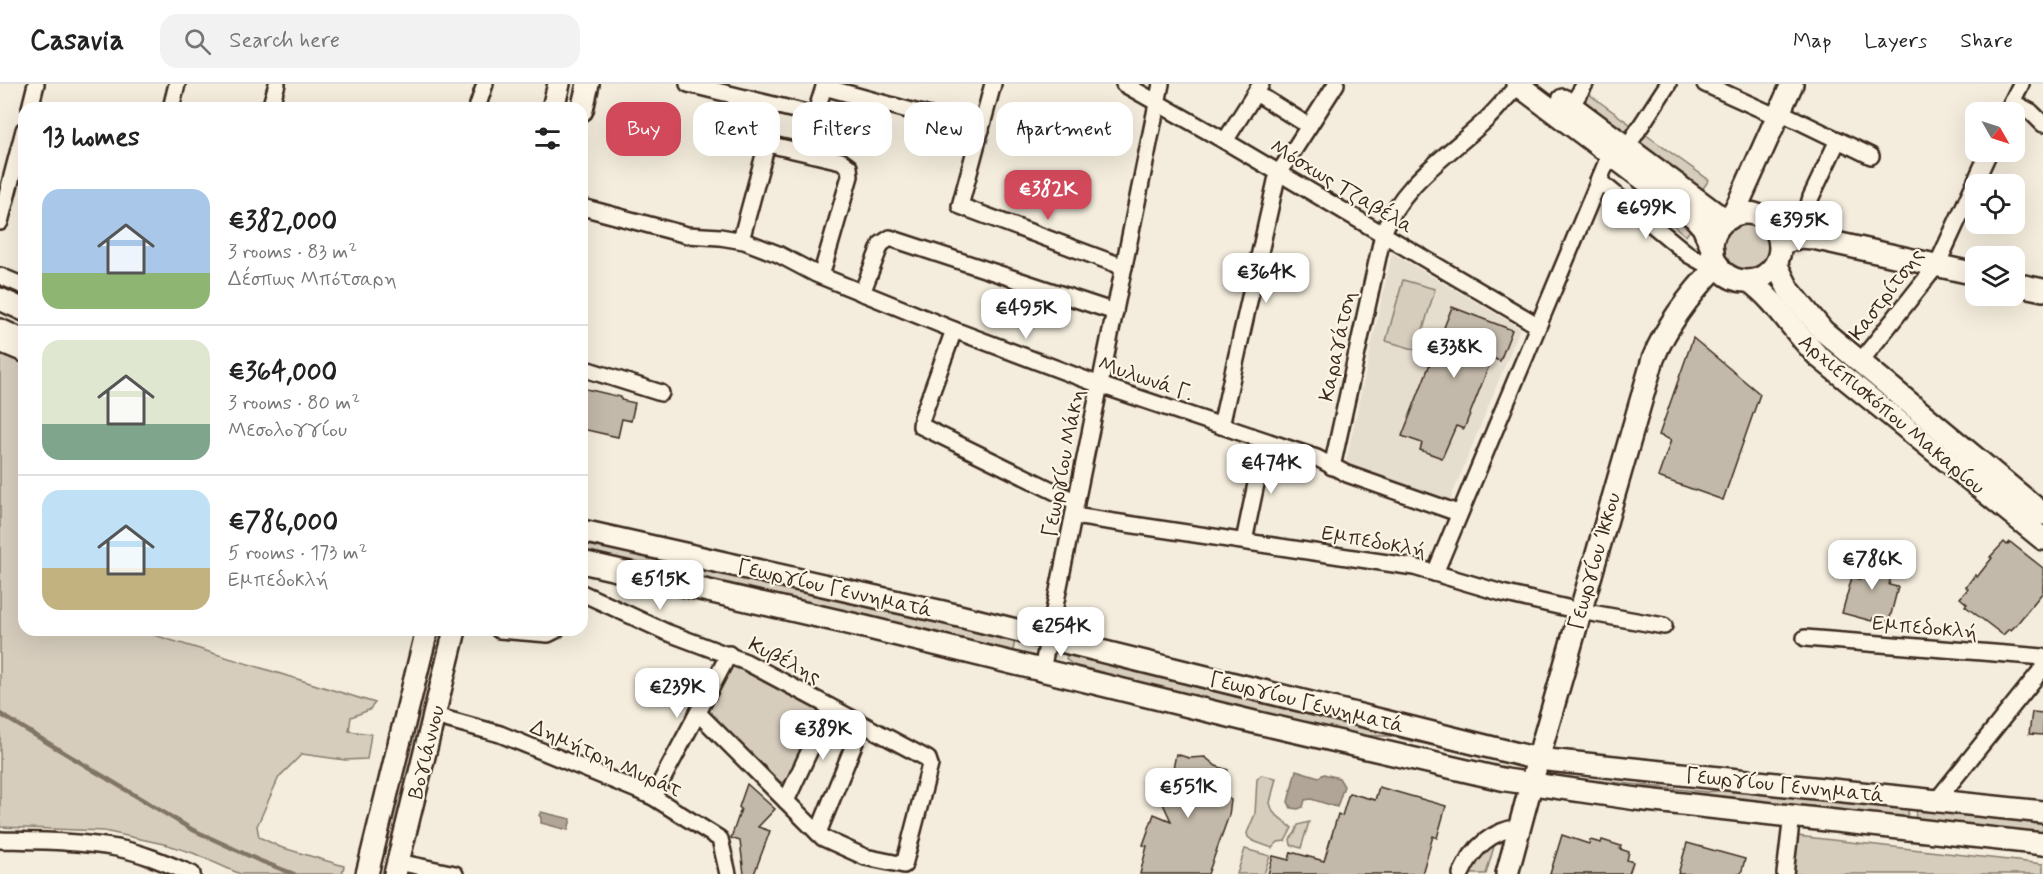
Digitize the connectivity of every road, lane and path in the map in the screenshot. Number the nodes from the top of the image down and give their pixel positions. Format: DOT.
graph roads {
  1 [pos="36,84"];
  2 [pos="177,84"];
  3 [pos="277,84"];
  4 [pos="485,84"];
  5 [pos="559,84"];
  6 [pos="588,84"];
  7 [pos="688,84"];
  8 [pos="993,84"];
  9 [pos="1124,84"];
  10 [pos="1161,84"];
  11 [pos="1336,84"];
  12 [pos="1518,84"];
  13 [pos="1540,84"];
  14 [pos="1585,84"];
  15 [pos="1668,84"];
  16 [pos="1705,84"];
  17 [pos="1792,84"];
  18 [pos="2021,84"];
  19 [pos="825,86"];
  20 [pos="1259,88"];
  21 [pos="737,98"];
  22 [pos="32,102"];
  23 [pos="172,102"];
  24 [pos="272,102"];
  25 [pos="479,102"];
  26 [pos="554,102"];
  27 [pos="584,102"];
  28 [pos="736,102"];
  29 [pos="2012,102"];
  30 [pos="1157,104"];
  31 [pos="1571,106"];
  32 [pos="904,108"];
  33 [pos="2025,112"];
  34 [pos="1779,115"];
  35 [pos="2041,117"];
  36 [pos="984,118"];
  37 [pos="1310,126"];
  38 [pos="1838,140"];
  39 [pos="1225,141"];
  40 [pos="780,147"];
  41 [pos="1618,150"];
  42 [pos="18,153"];
  43 [pos="764,156"];
  44 [pos="974,156"];
  45 [pos="1871,156"];
  46 [pos="1984,162"];
  47 [pos="1279,173"];
  48 [pos="1598,180"];
  49 [pos="588,209"];
  50 [pos="1729,218"];
  51 [pos="0,222"];
  52 [pos="1383,234"];
  53 [pos="741,240"];
  54 [pos="1785,248"];
  55 [pos="1715,262"];
  56 [pos="1937,265"];
  57 [pos="1124,267"];
  58 [pos="1965,271"];
  59 [pos="0,276"];
  60 [pos="821,276"];
  61 [pos="1749,281"];
  62 [pos="18,284"];
  63 [pos="2025,286"];
  64 [pos="2043,290"];
  65 [pos="862,293"];
  66 [pos="0,299"];
  67 [pos="18,307"];
  68 [pos="1115,312"];
  69 [pos="1537,326"];
  70 [pos="0,330"];
  71 [pos="954,330"];
  72 [pos="18,338"];
  73 [pos="0,344"];
  74 [pos="18,352"];
  75 [pos="1860,362"];
  76 [pos="588,370"];
  77 [pos="1100,385"];
  78 [pos="661,393"];
  79 [pos="1221,426"];
  80 [pos="1265,441"];
  81 [pos="1332,467"];
  82 [pos="1075,509"];
  83 [pos="1458,513"];
  84 [pos="2043,514"];
  85 [pos="588,532"];
  86 [pos="2043,540"];
  87 [pos="1244,541"];
  88 [pos="588,563"];
  89 [pos="1435,573"];
  90 [pos="588,596"];
  91 [pos="1580,611"];
  92 [pos="1664,626"];
  93 [pos="426,636"];
  94 [pos="454,636"];
  95 [pos="1049,638"];
  96 [pos="1805,638"];
  97 [pos="729,654"];
  98 [pos="2043,657"];
  99 [pos="2043,668"];
  100 [pos="1042,670"];
  101 [pos="830,707"];
  102 [pos="698,713"];
  103 [pos="435,716"];
  104 [pos="862,725"];
  105 [pos="1538,759"];
  106 [pos="1531,784"];
  107 [pos="653,797"];
  108 [pos="1937,800"];
  109 [pos="786,801"];
  110 [pos="2043,812"];
  111 [pos="1792,815"];
  112 [pos="1520,827"];
  113 [pos="818,833"];
  114 [pos="0,840"];
  115 [pos="2043,844"];
  116 [pos="397,868"];
  117 [pos="192,874"];
  118 [pos="367,874"];
  119 [pos="456,874"];
  120 [pos="728,874"];
  121 [pos="1461,874"];
  122 [pos="1507,874"];
  123 [pos="1785,874"];
  1 -- 22 [label="street"];
  2 -- 23 [label="street"];
  3 -- 24 [label="street"];
  4 -- 25 [label="street"];
  5 -- 26 [label="street"];
  6 -- 27 [label="street"];
  7 -- 21 [label="street"];
  8 -- 36 [label="street"];
  9 -- 30 [label="street, Μόσχως Τζαβέλα"];
  10 -- 30 [label="street, Γεωργίου Μάκη"];
  11 -- 37 [label="street"];
  12 -- 41 [label="street"];
  12 -- 52 [label="street, Καραγάτση"];
  13 -- 31 [label="street"];
  14 -- 31 [label="street"];
  15 -- 41 [label="street"];
  16 -- 34 [label="street"];
  17 -- 34 [label="street"];
  18 -- 29 [label="street"];
  19 -- 21 [label="street"];
  19 -- 32 [label="street"];
  20 -- 37 [label="street"];
  20 -- 39 [label="street"];
  21 -- 28 [label="street"];
  30 -- 39 [label="street, Μόσχως Τζαβέλα"];
  30 -- 57 [label="street, Γεωργίου Μάκη"];
  31 -- 41 [label="street"];
  33 -- 35 [label="street"];
  34 -- 38 [label="street"];
  34 -- 50 [label="street"];
  37 -- 47 [label="street"];
  38 -- 45 [label="street"];
  38 -- 54 [label="street"];
  39 -- 47 [label="street, Μόσχως Τζαβέλα"];
  40 -- 60 [label="street"];
  41 -- 48 [label="street"];
  41 -- 50 [label="street"];
  41 -- 55 [label="street"];
  42 -- 51 [label="street"];
  43 -- 53 [label="street"];
  44 -- 57 [label="street"];
  46 -- 56 [label="street, Καστρίτσης"];
  47 -- 52 [label="street, Μόσχως Τζαβέλα"];
  47 -- 79 [label="street"];
  48 -- 55 [label="street"];
  48 -- 69 [label="street"];
  49 -- 53 [label="street, Μυλωνά Γ."];
  50 -- 54 [label="street"];
  50 -- 55 [label="street"];
  52 -- 69 [label="street, Μόσχως Τζαβέλα"];
  52 -- 81 [label="street, Καραγάτση"];
  53 -- 60 [label="street, Μυλωνά Γ."];
  54 -- 56 [label="street"];
  54 -- 61 [label="street"];
  54 -- 75 [label="street, Αρχιεπισκόπου Μακαρίου"];
  55 -- 61 [label="street"];
  55 -- 91 [label="street, Γεωργίου Ίκκου"];
  56 -- 58 [label="street"];
  56 -- 75 [label="street, Καστρίτσης"];
  57 -- 68 [label="street, Γεωργίου Μάκη"];
  59 -- 62 [label="street"];
  60 -- 65 [label="street, Μυλωνά Γ."];
  61 -- 86 [label="street, Αρχιεπισκόπου Μακαρίου"];
  63 -- 64 [label="street"];
  65 -- 68 [label="street"];
  65 -- 71 [label="street, Μυλωνά Γ."];
  66 -- 67 [label="street"];
  68 -- 77 [label="street, Γεωργίου Μάκη"];
  69 -- 83 [label="street"];
  70 -- 72 [label="street"];
  71 -- 77 [label="street, Μυλωνά Γ."];
  71 -- 82 [label="street, Εμπεδοκλή"];
  73 -- 74 [label="street"];
  75 -- 84 [label="street, Αρχιεπισκόπου Μακαρίου"];
  76 -- 78 [label="street"];
  77 -- 79 [label="street, Μυλωνά Γ."];
  77 -- 82 [label="street, Γεωργίου Μάκη"];
  79 -- 80 [label="street, Μυλωνά Γ."];
  80 -- 81 [label="street, Μυλωνά Γ."];
  80 -- 87 [label="street"];
  81 -- 83 [label="street, Μυλωνά Γ."];
  82 -- 87 [label="street, Εμπεδοκλή"];
  82 -- 95 [label="street, Γεωργίου Μάκη"];
  83 -- 89 [label="street"];
  85 -- 95 [label="street, Γεωργίου Γεννηματά"];
  87 -- 89 [label="street, Εμπεδοκλή"];
  88 -- 100 [label="street, Γεωργίου Γεννηματά"];
  89 -- 91 [label="street, Εμπεδοκλή"];
  90 -- 97 [label="street, Κυβέλης"];
  91 -- 92 [label="street, Εμπεδοκλή"];
  91 -- 105 [label="street, Γεωργίου Ίκκου"];
  93 -- 118 [label="street, Βογιάννου"];
  94 -- 103 [label="street, Βογιάννου"];
  95 -- 100 [label="street, Γεωργίου Μάκη"];
  95 -- 105 [label="street, Γεωργίου Γεννηματά"];
  96 -- 98 [label="street, Εμπεδοκλή"];
  97 -- 101 [label="street, Κυβέλης"];
  97 -- 102 [label="street"];
  99 -- 108 [label="street"];
  100 -- 106 [label="street, Γεωργίου Γεννηματά"];
  101 -- 104 [label="street, Κυβέλης"];
  101 -- 109 [label="street"];
  102 -- 107 [label="street"];
  102 -- 109 [label="street"];
  103 -- 107 [label="street, Δημήτρη Μυράτ"];
  103 -- 116 [label="street, Βογιάννου"];
  104 -- 113 [label="street"];
  104 -- 113 [label="street, Κυβέλης"];
  105 -- 106 [label="street, Γεωργίου Ίκκου"];
  105 -- 108 [label="street, Γεωργίου Γεννηματά"];
  106 -- 111 [label="street, Γεωργίου Γεννηματά"];
  106 -- 112 [label="street, Γεωργίου Ίκκου"];
  107 -- 120 [label="street, Δημήτρη Μυράτ"];
  108 -- 110 [label="street, Γεωργίου Γεννηματά"];
  109 -- 113 [label="street"];
  111 -- 115 [label="street, Γεωργίου Γεννηματά"];
  111 -- 123 [label="street"];
  112 -- 121 [label="street"];
  112 -- 122 [label="street, Γεωργίου Ίκκου"];
  114 -- 117 [label="street"];
  116 -- 119 [label="street"];
}
